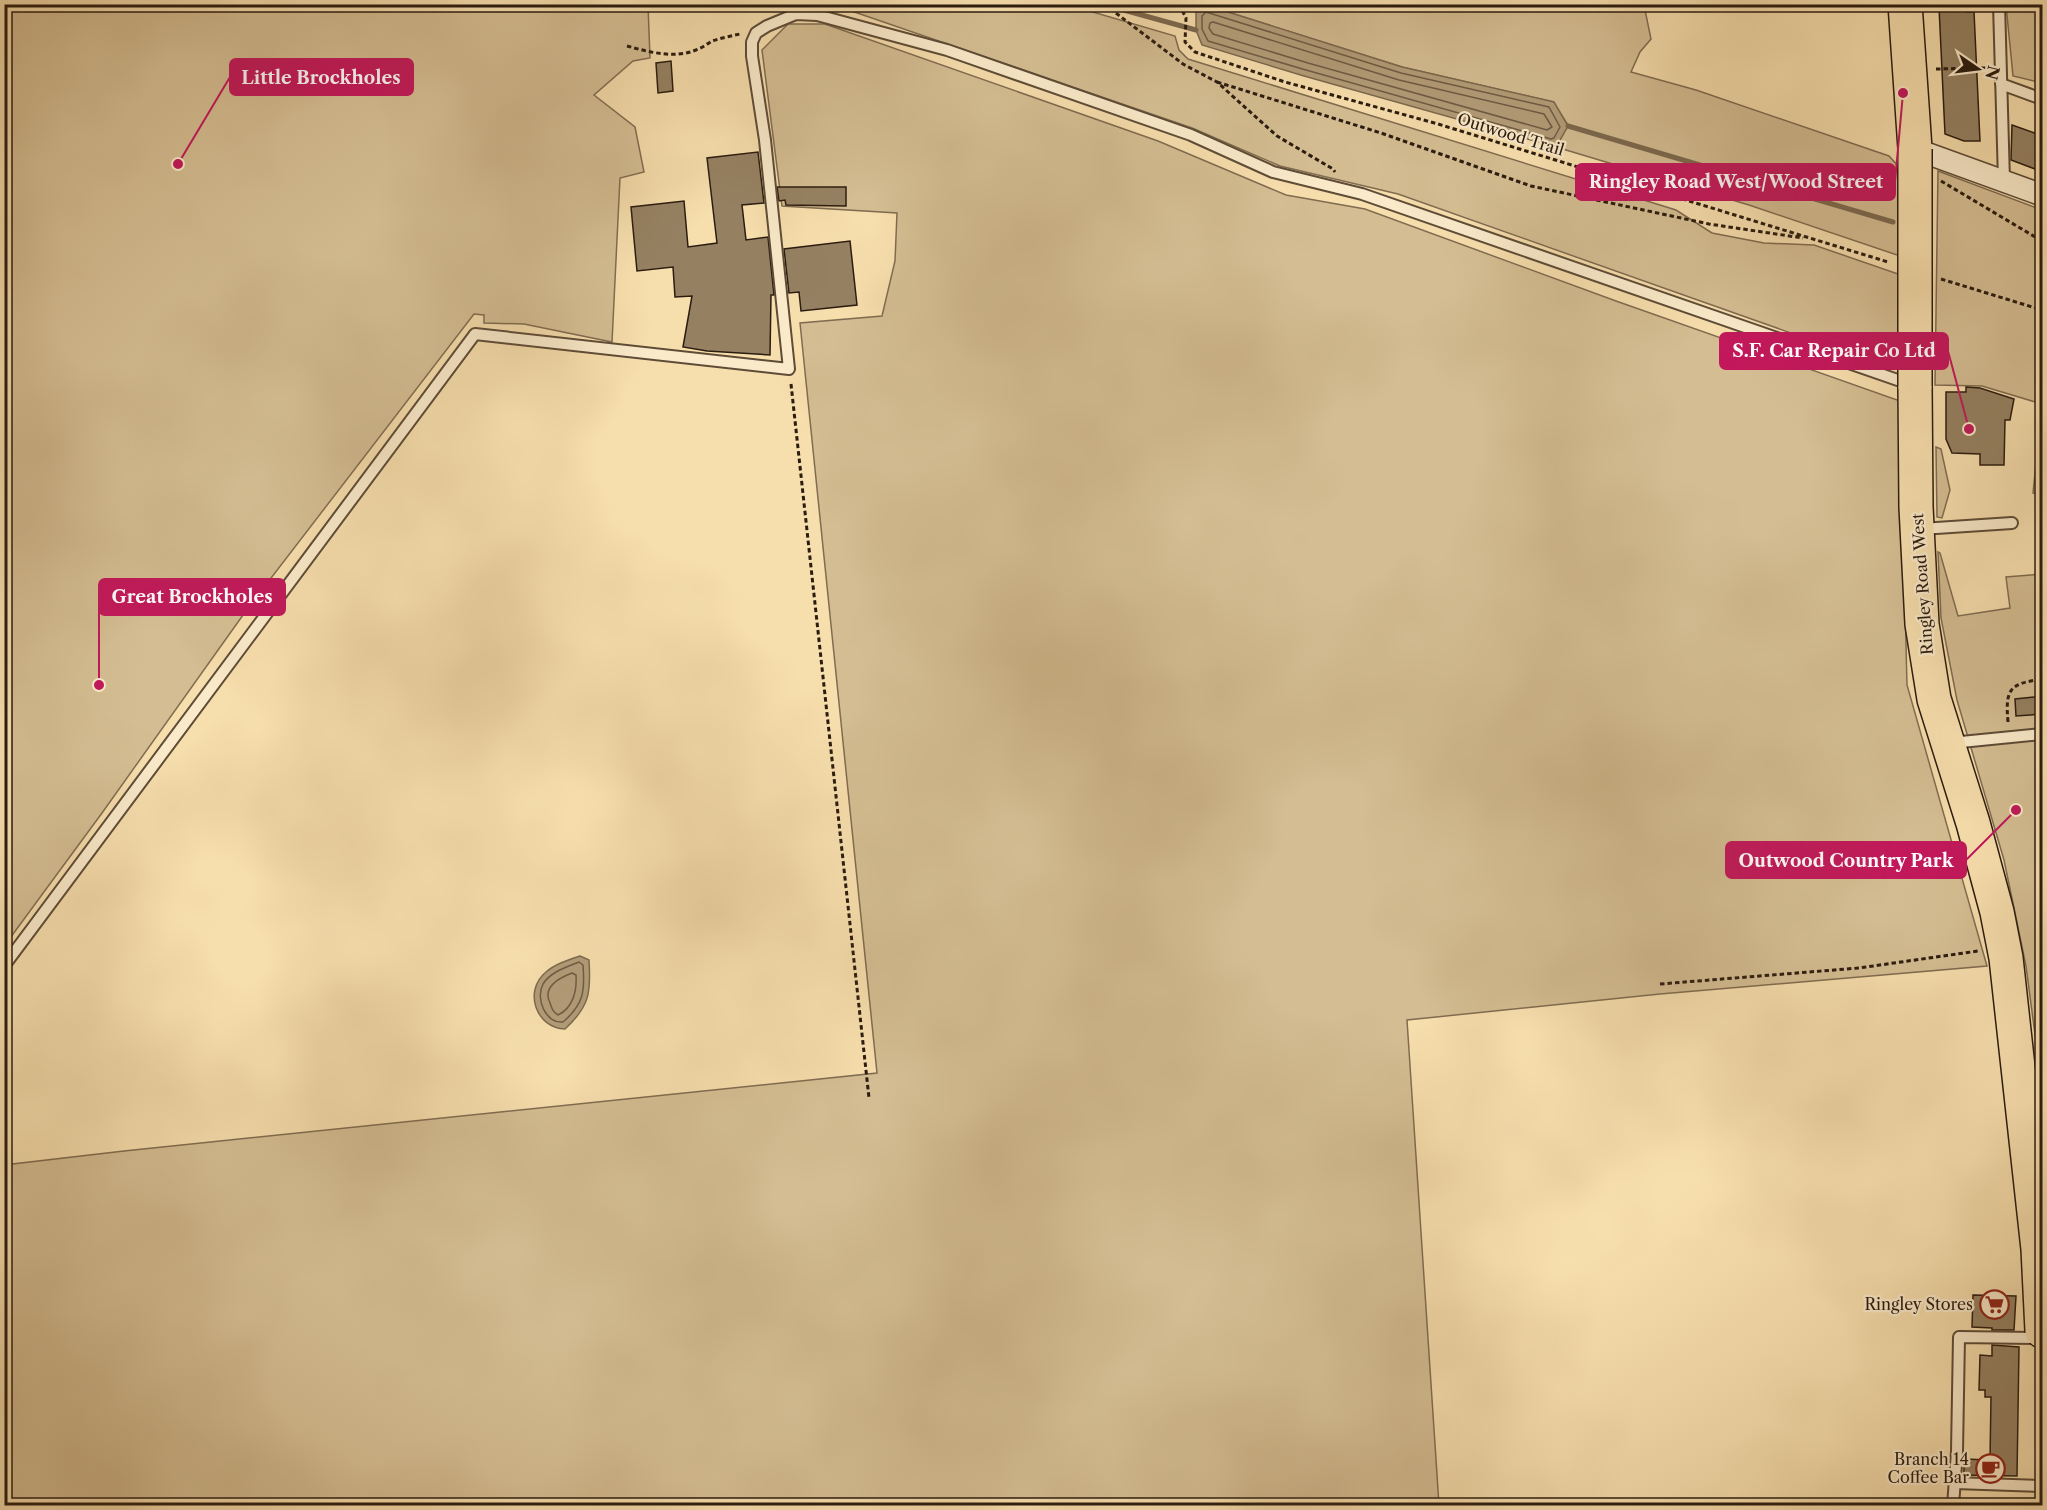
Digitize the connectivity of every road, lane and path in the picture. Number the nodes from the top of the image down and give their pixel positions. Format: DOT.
graph roads {
  1 [pos="1104,4"];
  2 [pos="1179,4"];
  3 [pos="1905,4"];
  4 [pos="1999,4"];
  5 [pos="756,33"];
  6 [pos="627,46"];
  7 [pos="2001,68"];
  8 [pos="1910,70"];
  9 [pos="1218,82"];
  10 [pos="2001,84"];
  11 [pos="2043,99"];
  12 [pos="1915,158"];
  13 [pos="2004,181"];
  14 [pos="1344,190"];
  15 [pos="2043,195"];
  16 [pos="1814,239"];
  17 [pos="2043,242"];
  18 [pos="1894,264"];
  19 [pos="1940,278"];
  20 [pos="2043,310"];
  21 [pos="789,369"];
  22 [pos="1916,386"];
  23 [pos="2012,523"];
  24 [pos="1917,529"];
  25 [pos="2043,679"];
  26 [pos="2043,734"];
  27 [pos="2010,737"];
  28 [pos="1947,744"];
  29 [pos="2004,947"];
  30 [pos="4,966"];
  31 [pos="1660,984"];
  32 [pos="869,1098"];
  33 [pos="2043,1331"];
  34 [pos="2043,1338"];
  35 [pos="1955,1483"];
  36 [pos="2043,1486"];
  37 [pos="1953,1506"];
  1 -- 9 [label="path"];
  2 -- 16 [label="path, Outwood Trail"];
  3 -- 8 [label="main road, Ringley Road West"];
  4 -- 7 [label="lane"];
  5 -- 6 [label="path"];
  5 -- 14 [label="lane"];
  5 -- 21 [label="lane"];
  7 -- 8 [label="path"];
  7 -- 10 [label="lane"];
  8 -- 12 [label="main road, Ringley Road West"];
  9 -- 14 [label="path"];
  9 -- 16 [label="path"];
  10 -- 11 [label="lane"];
  10 -- 13 [label="lane"];
  12 -- 13 [label="street"];
  12 -- 17 [label="path"];
  12 -- 22 [label="main road, Ringley Road West, bridge"];
  13 -- 15 [label="street"];
  14 -- 22 [label="lane"];
  16 -- 18 [label="path, Outwood Trail"];
  19 -- 20 [label="path"];
  21 -- 30 [label="lane"];
  21 -- 32 [label="path"];
  22 -- 24 [label="main road, Ringley Road West"];
  23 -- 24 [label="lane"];
  24 -- 28 [label="main road, Ringley Road West"];
  25 -- 27 [label="path"];
  26 -- 27 [label="lane"];
  27 -- 28 [label="lane"];
  28 -- 29 [label="main road, Ringley Road West"];
  29 -- 31 [label="path"];
  29 -- 33 [label="main road, Ringley Road West"];
  34 -- 35 [label="lane"];
  35 -- 36 [label="lane"];
  35 -- 37 [label="lane"];
}
